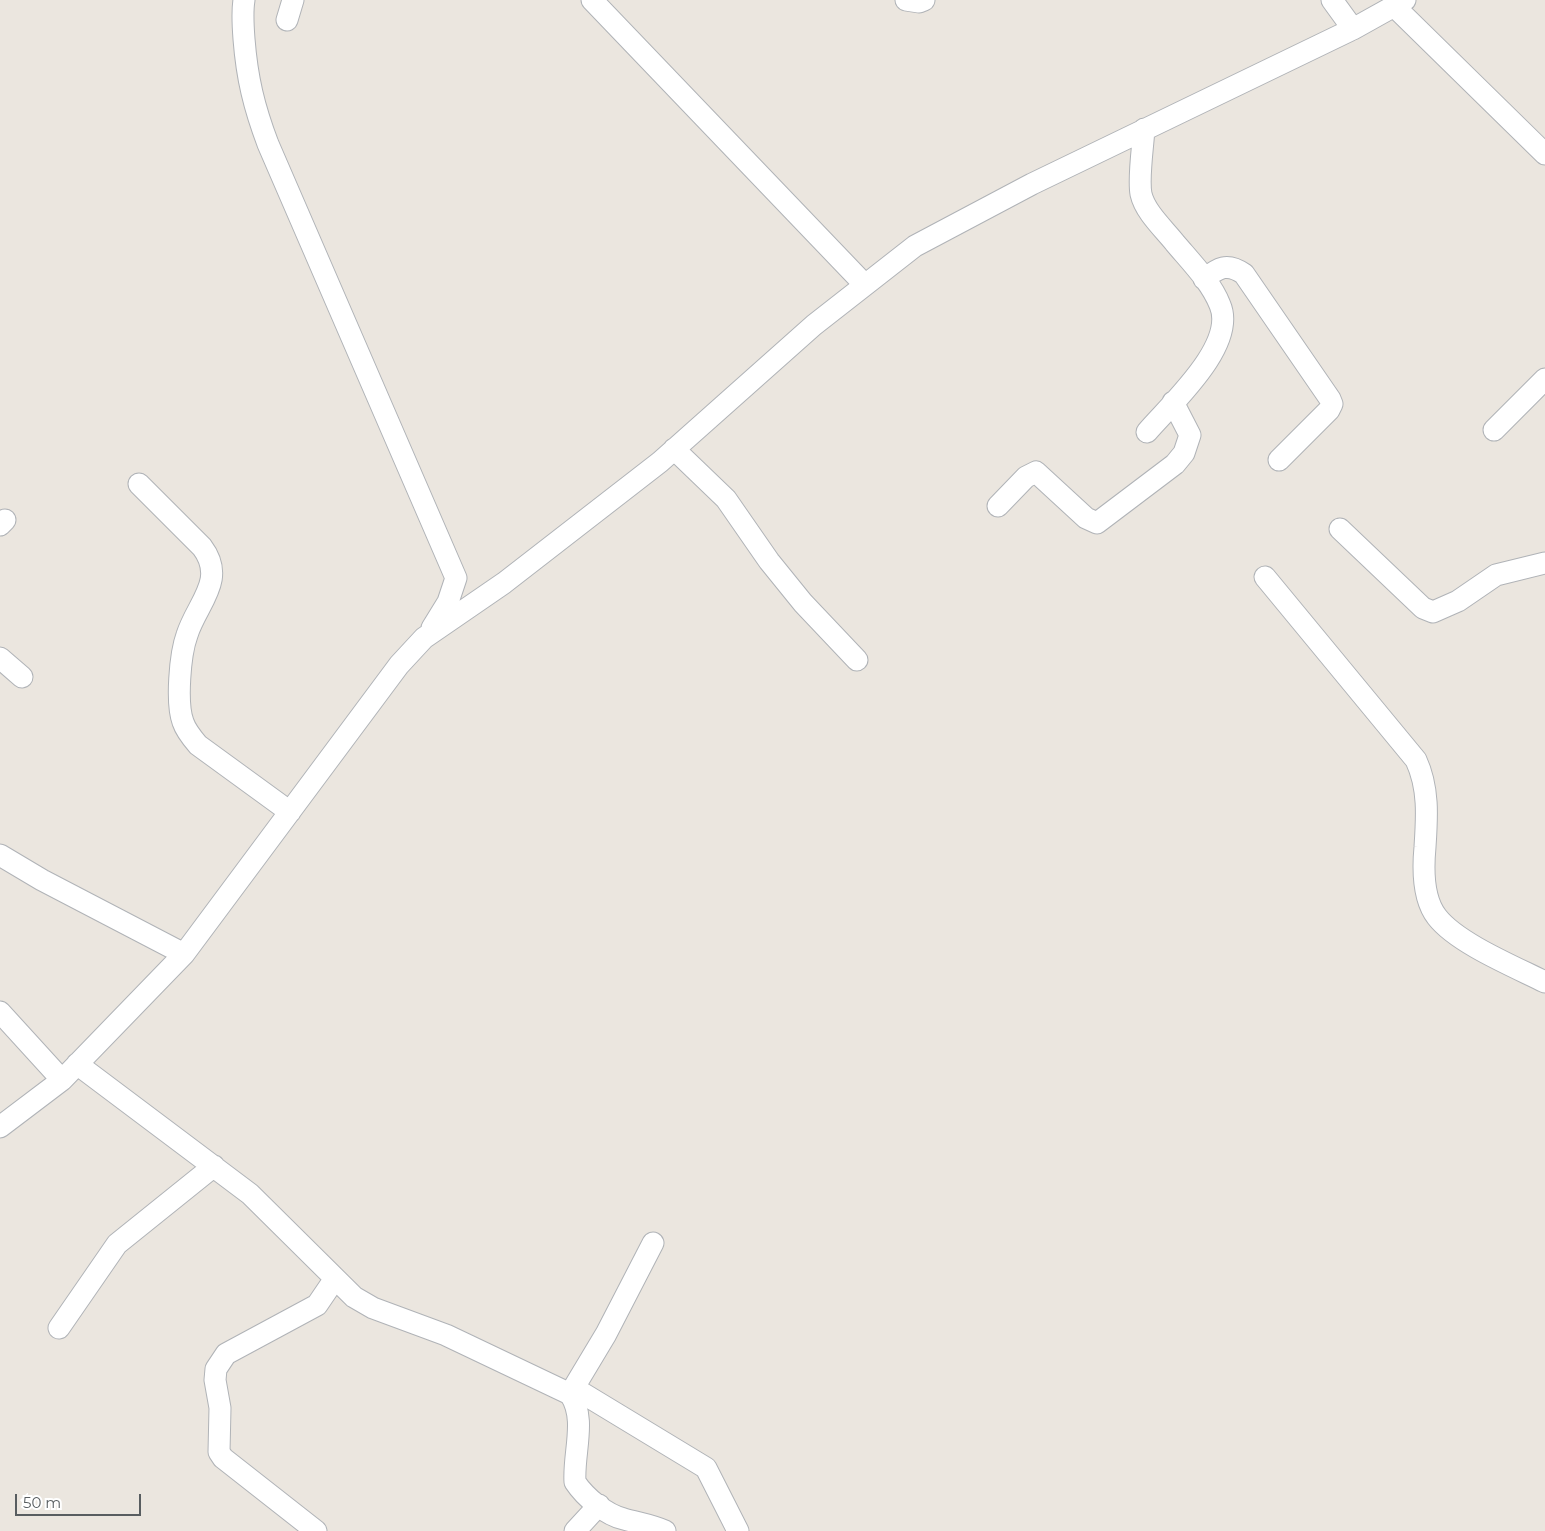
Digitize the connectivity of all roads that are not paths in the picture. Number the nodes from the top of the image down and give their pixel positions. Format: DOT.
graph roads {
  1 [pos="592,0"];
  2 [pos="906,0"];
  3 [pos="924,0"];
  4 [pos="1332,0"];
  5 [pos="242,1"];
  6 [pos="1400,3"];
  7 [pos="1353,29"];
  8 [pos="1144,129"];
  9 [pos="1545,154"];
  10 [pos="1204,279"];
  11 [pos="865,285"];
  12 [pos="1545,379"];
  13 [pos="1172,402"];
  14 [pos="1494,430"];
  15 [pos="1147,432"];
  16 [pos="674,449"];
  17 [pos="1279,460"];
  18 [pos="139,484"];
  19 [pos="998,506"];
  20 [pos="1340,529"];
  21 [pos="1545,563"];
  22 [pos="1265,577"];
  23 [pos="424,638"];
  24 [pos="0,658"];
  25 [pos="857,660"];
  26 [pos="22,677"];
  27 [pos="290,812"];
  28 [pos="0,855"];
  29 [pos="184,954"];
  30 [pos="1545,982"];
  31 [pos="0,1012"];
  32 [pos="77,1064"];
  33 [pos="62,1080"];
  34 [pos="0,1127"];
  35 [pos="221,1171"];
  36 [pos="653,1244"];
  37 [pos="334,1280"];
  38 [pos="59,1328"];
  39 [pos="572,1391"];
  40 [pos="599,1505"];
  41 [pos="316,1531"];
  42 [pos="574,1531"];
  43 [pos="665,1531"];
  44 [pos="738,1531"];
  1 -- 11 [label="street"];
  2 -- 3 [label="street"];
  4 -- 7 [label="street"];
  5 -- 23 [label="street"];
  6 -- 7 [label="street"];
  6 -- 9 [label="street"];
  7 -- 8 [label="street"];
  8 -- 10 [label="street"];
  8 -- 11 [label="street"];
  10 -- 13 [label="street"];
  10 -- 17 [label="street"];
  11 -- 16 [label="street"];
  12 -- 14 [label="street"];
  13 -- 15 [label="street"];
  13 -- 19 [label="street"];
  16 -- 23 [label="street"];
  16 -- 25 [label="street"];
  18 -- 27 [label="street"];
  20 -- 21 [label="street"];
  22 -- 30 [label="street"];
  23 -- 27 [label="street"];
  24 -- 26 [label="street"];
  27 -- 29 [label="street"];
  28 -- 29 [label="street"];
  29 -- 32 [label="street"];
  31 -- 33 [label="street"];
  32 -- 33 [label="street"];
  32 -- 35 [label="street"];
  33 -- 34 [label="street"];
  35 -- 37 [label="street"];
  35 -- 38 [label="street"];
  36 -- 39 [label="street"];
  37 -- 39 [label="street"];
  37 -- 41 [label="street"];
  39 -- 40 [label="street"];
  39 -- 44 [label="street"];
  40 -- 42 [label="street"];
  40 -- 43 [label="street"];
}
